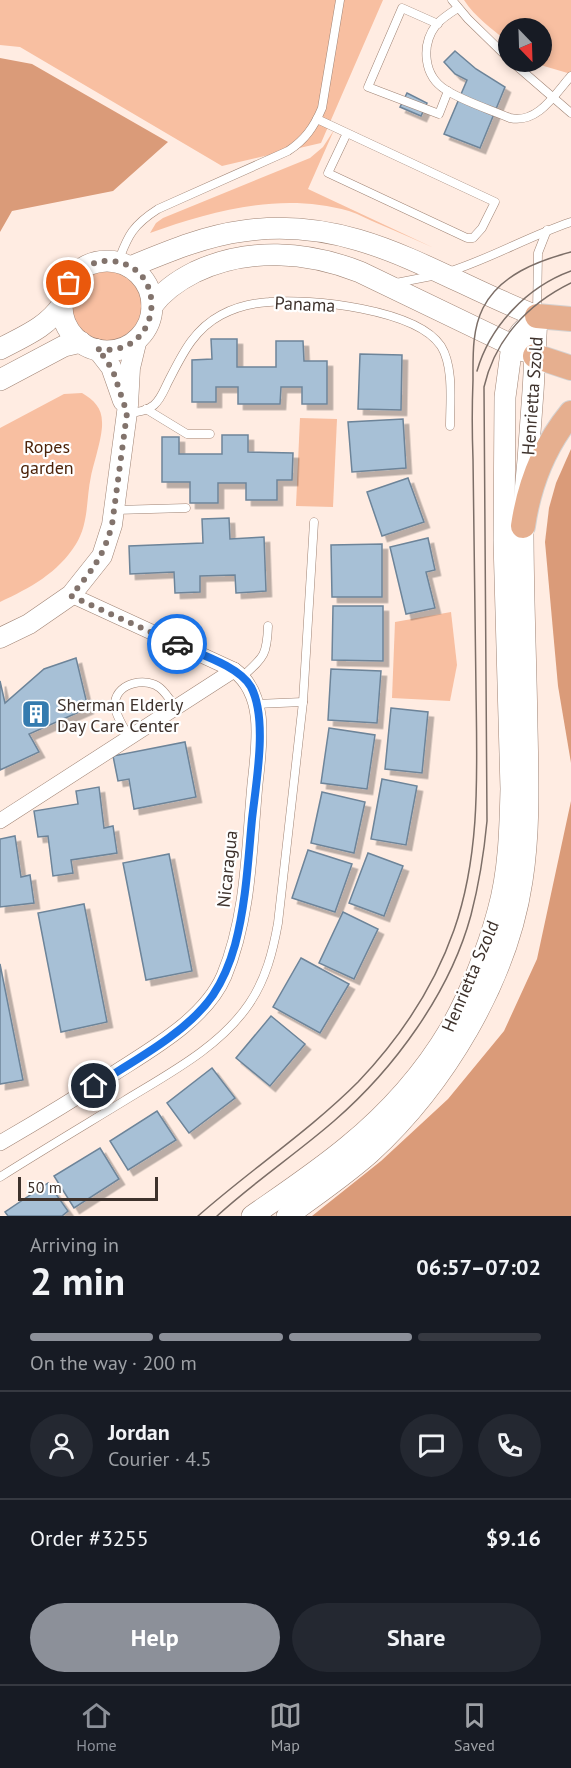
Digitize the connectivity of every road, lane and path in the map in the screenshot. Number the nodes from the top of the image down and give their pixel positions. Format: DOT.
graph roads {
  1 [pos="340,0"];
  2 [pos="452,0"];
  3 [pos="458,8"];
  4 [pos="438,24"];
  5 [pos="498,49"];
  6 [pos="523,72"];
  7 [pos="571,76"];
  8 [pos="448,92"];
  9 [pos="552,97"];
  10 [pos="571,113"];
  11 [pos="317,119"];
  12 [pos="347,133"];
  13 [pos="571,222"];
  14 [pos="548,230"];
  15 [pos="124,265"];
  16 [pos="443,274"];
  17 [pos="382,283"];
  18 [pos="63,305"];
  19 [pos="152,306"];
  20 [pos="537,316"];
  21 [pos="571,319"];
  22 [pos="137,339"];
  23 [pos="512,345"];
  24 [pos="89,346"];
  25 [pos="0,349"];
  26 [pos="536,356"];
  27 [pos="571,368"];
  28 [pos="0,380"];
  29 [pos="146,409"];
  30 [pos="127,413"];
  31 [pos="571,413"];
  32 [pos="450,426"];
  33 [pos="210,434"];
  34 [pos="186,508"];
  35 [pos="114,510"];
  36 [pos="314,522"];
  37 [pos="523,526"];
  38 [pos="71,596"];
  39 [pos="267,626"];
  40 [pos="0,638"];
  41 [pos="238,673"];
  42 [pos="303,702"];
  43 [pos="256,704"];
  44 [pos="175,707"];
  45 [pos="129,736"];
  46 [pos="0,821"];
  47 [pos="0,1143"];
  48 [pos="0,1177"];
  49 [pos="252,1216"];
  50 [pos="287,1216"];
  1 -- 11 [label="lane"];
  2 -- 3 [label="lane"];
  3 -- 4 [label="lane"];
  3 -- 5 [label="lane"];
  4 -- 8 [label="lane"];
  4 -- 8 [label="lane"];
  6 -- 9 [label="lane"];
  7 -- 9 [label="lane"];
  8 -- 9 [label="lane"];
  9 -- 10 [label="lane"];
  11 -- 12 [label="lane"];
  11 -- 15 [label="lane"];
  12 -- 12 [label="lane"];
  13 -- 14 [label="lane"];
  14 -- 16 [label="lane"];
  14 -- 20 [label="lane"];
  15 -- 16 [label="main road"];
  15 -- 18 [label="main road"];
  15 -- 19 [label="main road"];
  16 -- 17 [label="lane"];
  16 -- 20 [label="main road"];
  17 -- 19 [label="main road"];
  17 -- 23 [label="main road"];
  18 -- 24 [label="main road"];
  18 -- 25 [label="main road"];
  19 -- 22 [label="main road"];
  20 -- 21 [label="main road"];
  20 -- 23 [label="main road, Henrietta Szold"];
  20 -- 26 [label="main road, Henrietta Szold"];
  22 -- 24 [label="main road"];
  22 -- 30 [label="street"];
  23 -- 26 [label="main road"];
  23 -- 49 [label="main road, Henrietta Szold"];
  24 -- 28 [label="main road"];
  24 -- 30 [label="street"];
  26 -- 27 [label="main road"];
  26 -- 37 [label="main road, Henrietta Szold"];
  29 -- 30 [label="lane"];
  29 -- 32 [label="lane, Panama"];
  29 -- 33 [label="lane"];
  30 -- 35 [label="street"];
  31 -- 37 [label="main road"];
  34 -- 35 [label="lane"];
  35 -- 38 [label="street"];
  36 -- 42 [label="lane"];
  37 -- 50 [label="main road, Henrietta Szold"];
  38 -- 40 [label="street"];
  38 -- 41 [label="street"];
  39 -- 41 [label="lane"];
  41 -- 43 [label="street, Nicaragua"];
  41 -- 44 [label="street"];
  42 -- 43 [label="lane"];
  42 -- 48 [label="lane"];
  43 -- 47 [label="street, Nicaragua"];
  44 -- 45 [label="street"];
  44 -- 45 [label="lane"];
  45 -- 46 [label="street"];
}
